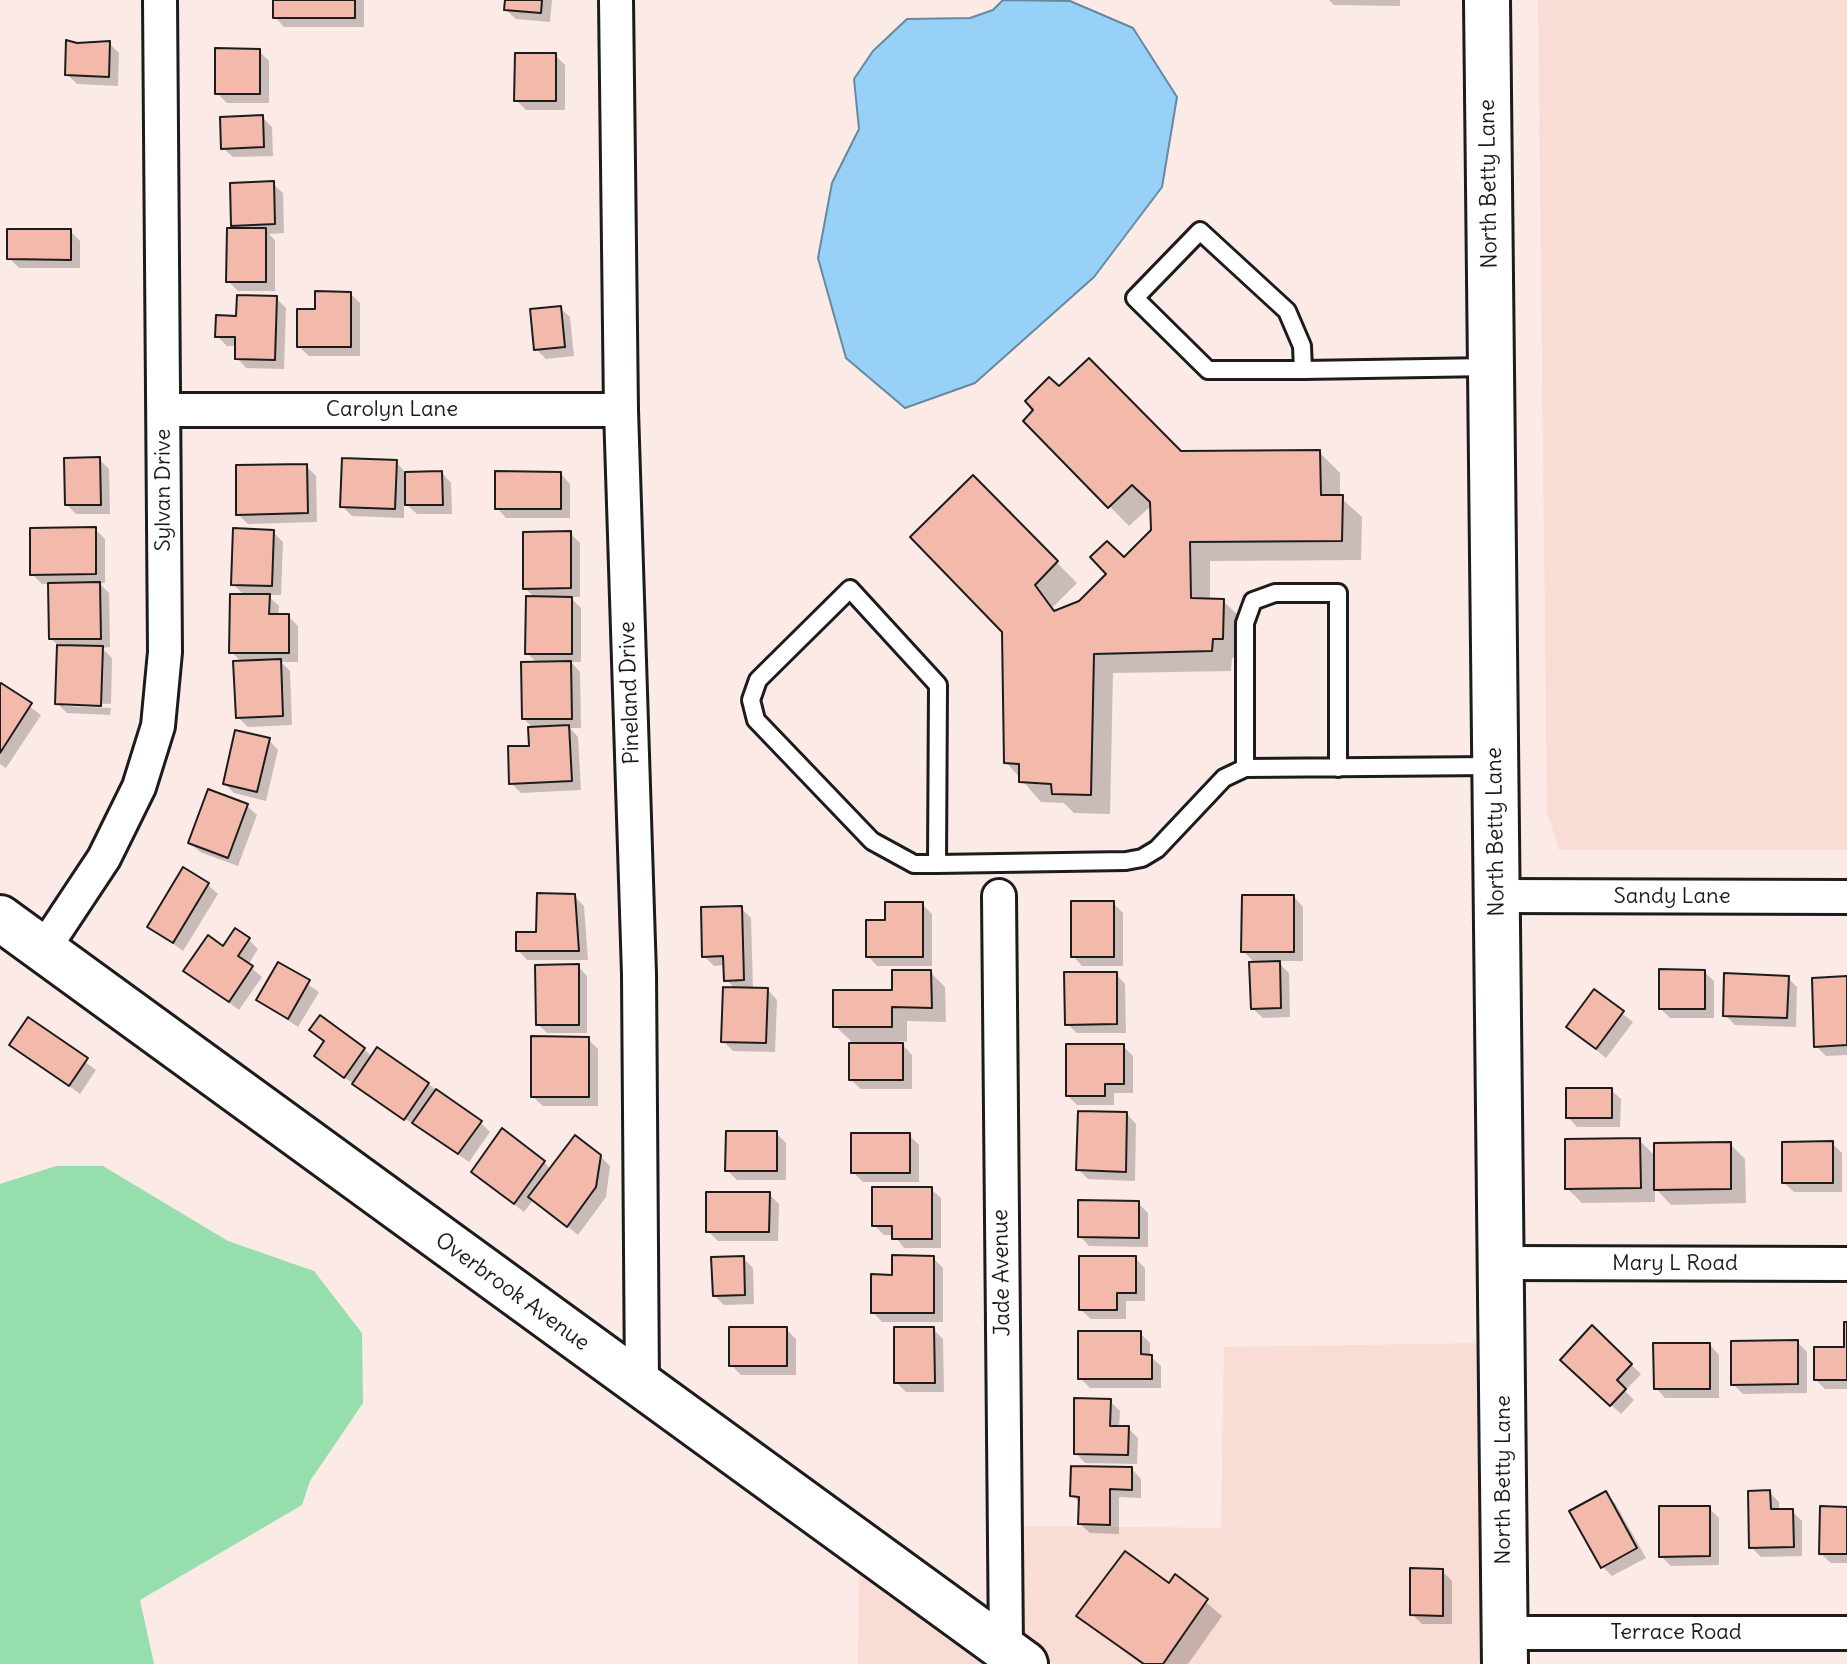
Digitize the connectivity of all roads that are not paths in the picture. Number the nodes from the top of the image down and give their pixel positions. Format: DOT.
graph roads {
  1 [pos="160,0"];
  2 [pos="616,0"];
  3 [pos="1487,0"];
  4 [pos="1492,367"];
  5 [pos="1303,370"];
  6 [pos="164,410"];
  7 [pos="621,410"];
  8 [pos="1494,766"];
  9 [pos="1245,768"];
  10 [pos="1338,768"];
  11 [pos="937,864"];
  12 [pos="999,896"];
  13 [pos="1497,896"];
  14 [pos="1847,897"];
  15 [pos="0,918"];
  16 [pos="43,950"];
  17 [pos="1503,1263"];
  18 [pos="1847,1264"];
  19 [pos="642,1386"];
  20 [pos="1847,1633"];
  21 [pos="1505,1648"];
  22 [pos="1016,1657"];
  1 -- 6 [label="street, Sylvan Drive"];
  2 -- 7 [label="street, Pineland Drive"];
  3 -- 4 [label="street, North Betty Lane"];
  4 -- 5 [label="lane"];
  4 -- 8 [label="street, North Betty Lane"];
  5 -- 5 [label="lane"];
  6 -- 7 [label="street, Carolyn Lane"];
  6 -- 16 [label="street, Sylvan Drive"];
  7 -- 19 [label="street, Pineland Drive"];
  8 -- 10 [label="lane"];
  8 -- 13 [label="street, North Betty Lane"];
  9 -- 10 [label="lane"];
  9 -- 10 [label="lane"];
  9 -- 11 [label="lane"];
  11 -- 11 [label="lane"];
  12 -- 22 [label="street, Jade Avenue"];
  13 -- 14 [label="street, Sandy Lane"];
  13 -- 17 [label="street, North Betty Lane"];
  15 -- 16 [label="street, Overbrook Avenue"];
  16 -- 19 [label="street, Overbrook Avenue"];
  17 -- 18 [label="street, Mary L Road"];
  17 -- 21 [label="street, North Betty Lane"];
  19 -- 22 [label="street, Overbrook Avenue"];
  20 -- 21 [label="street, Terrace Road"];
}
